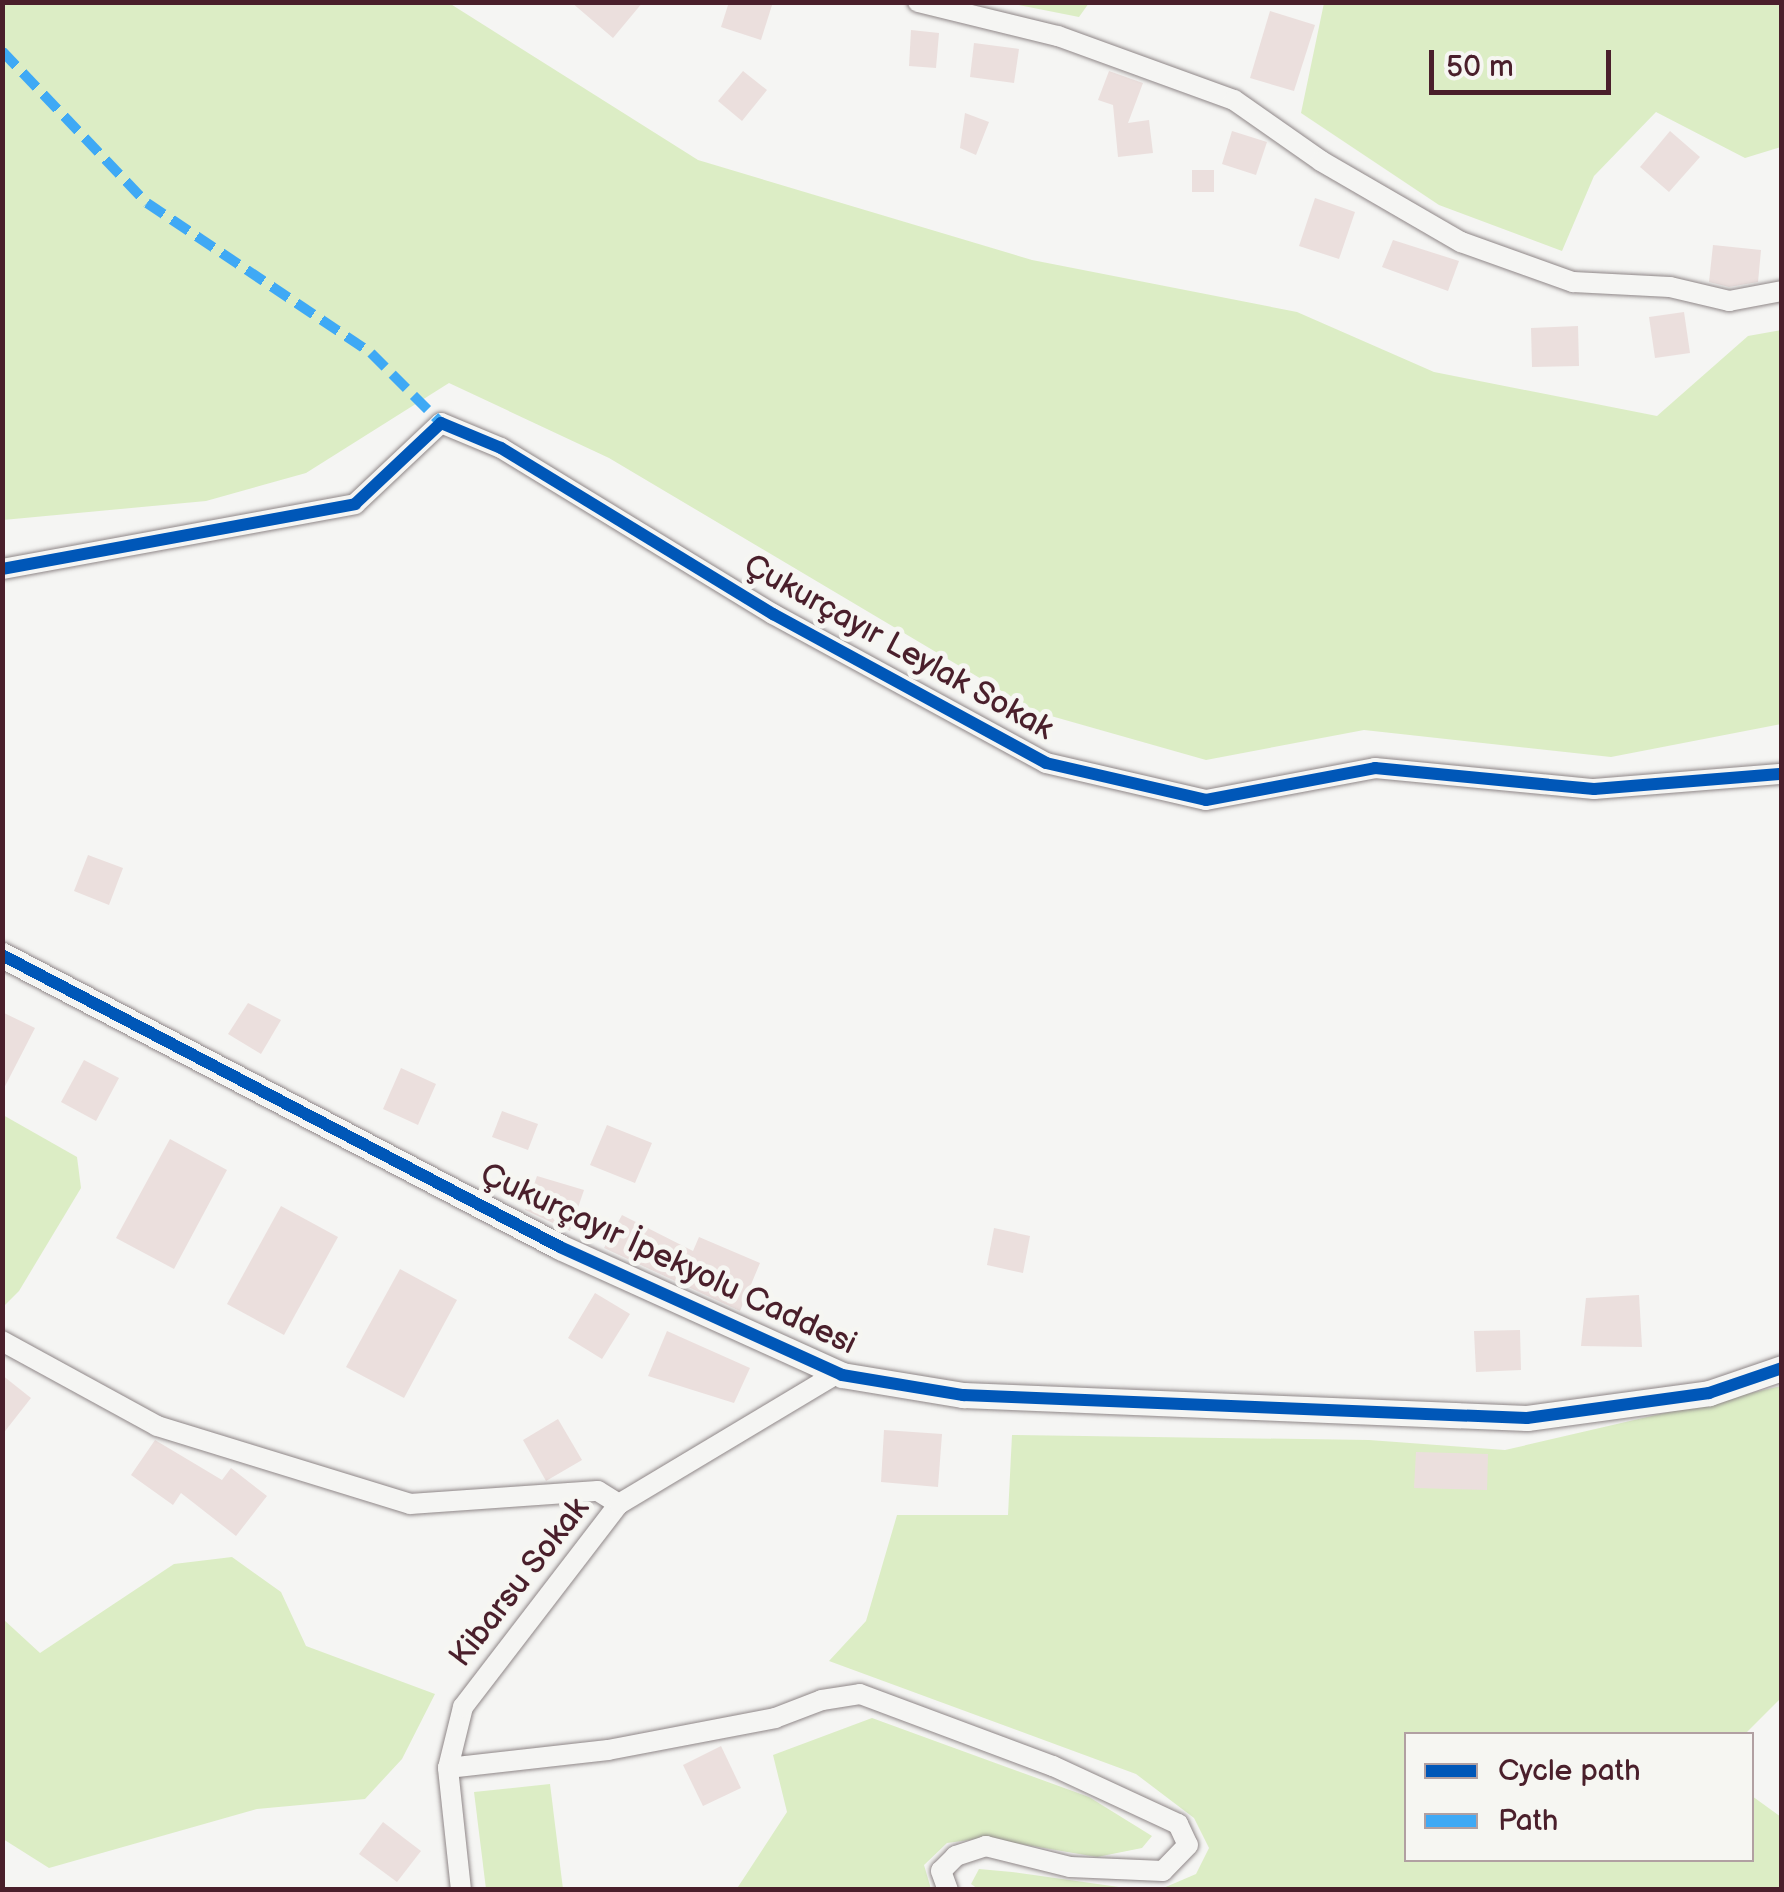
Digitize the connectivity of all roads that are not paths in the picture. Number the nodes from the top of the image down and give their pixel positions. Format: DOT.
graph roads {
  1 [pos="918,2"];
  2 [pos="1782,291"];
  3 [pos="2,569"];
  4 [pos="1782,774"];
  5 [pos="2,955"];
  6 [pos="2,1341"];
  7 [pos="1782,1368"];
  8 [pos="838,1373"];
  9 [pos="619,1504"];
  10 [pos="448,1768"];
  11 [pos="460,1890"];
  12 [pos="948,1890"];
  1 -- 2 [label="street"];
  3 -- 4 [label="street, Çukurçayır Leylak Sokak"];
  5 -- 8 [label="street, Çukurçayır İpekyolu Caddesi"];
  6 -- 9 [label="street"];
  7 -- 8 [label="street, Çukurçayır İpekyolu Caddesi"];
  8 -- 9 [label="street, Kibarsu Sokak"];
  9 -- 10 [label="street, Kibarsu Sokak"];
  10 -- 11 [label="street, Kibarsu Sokak"];
  10 -- 12 [label="street"];
}
